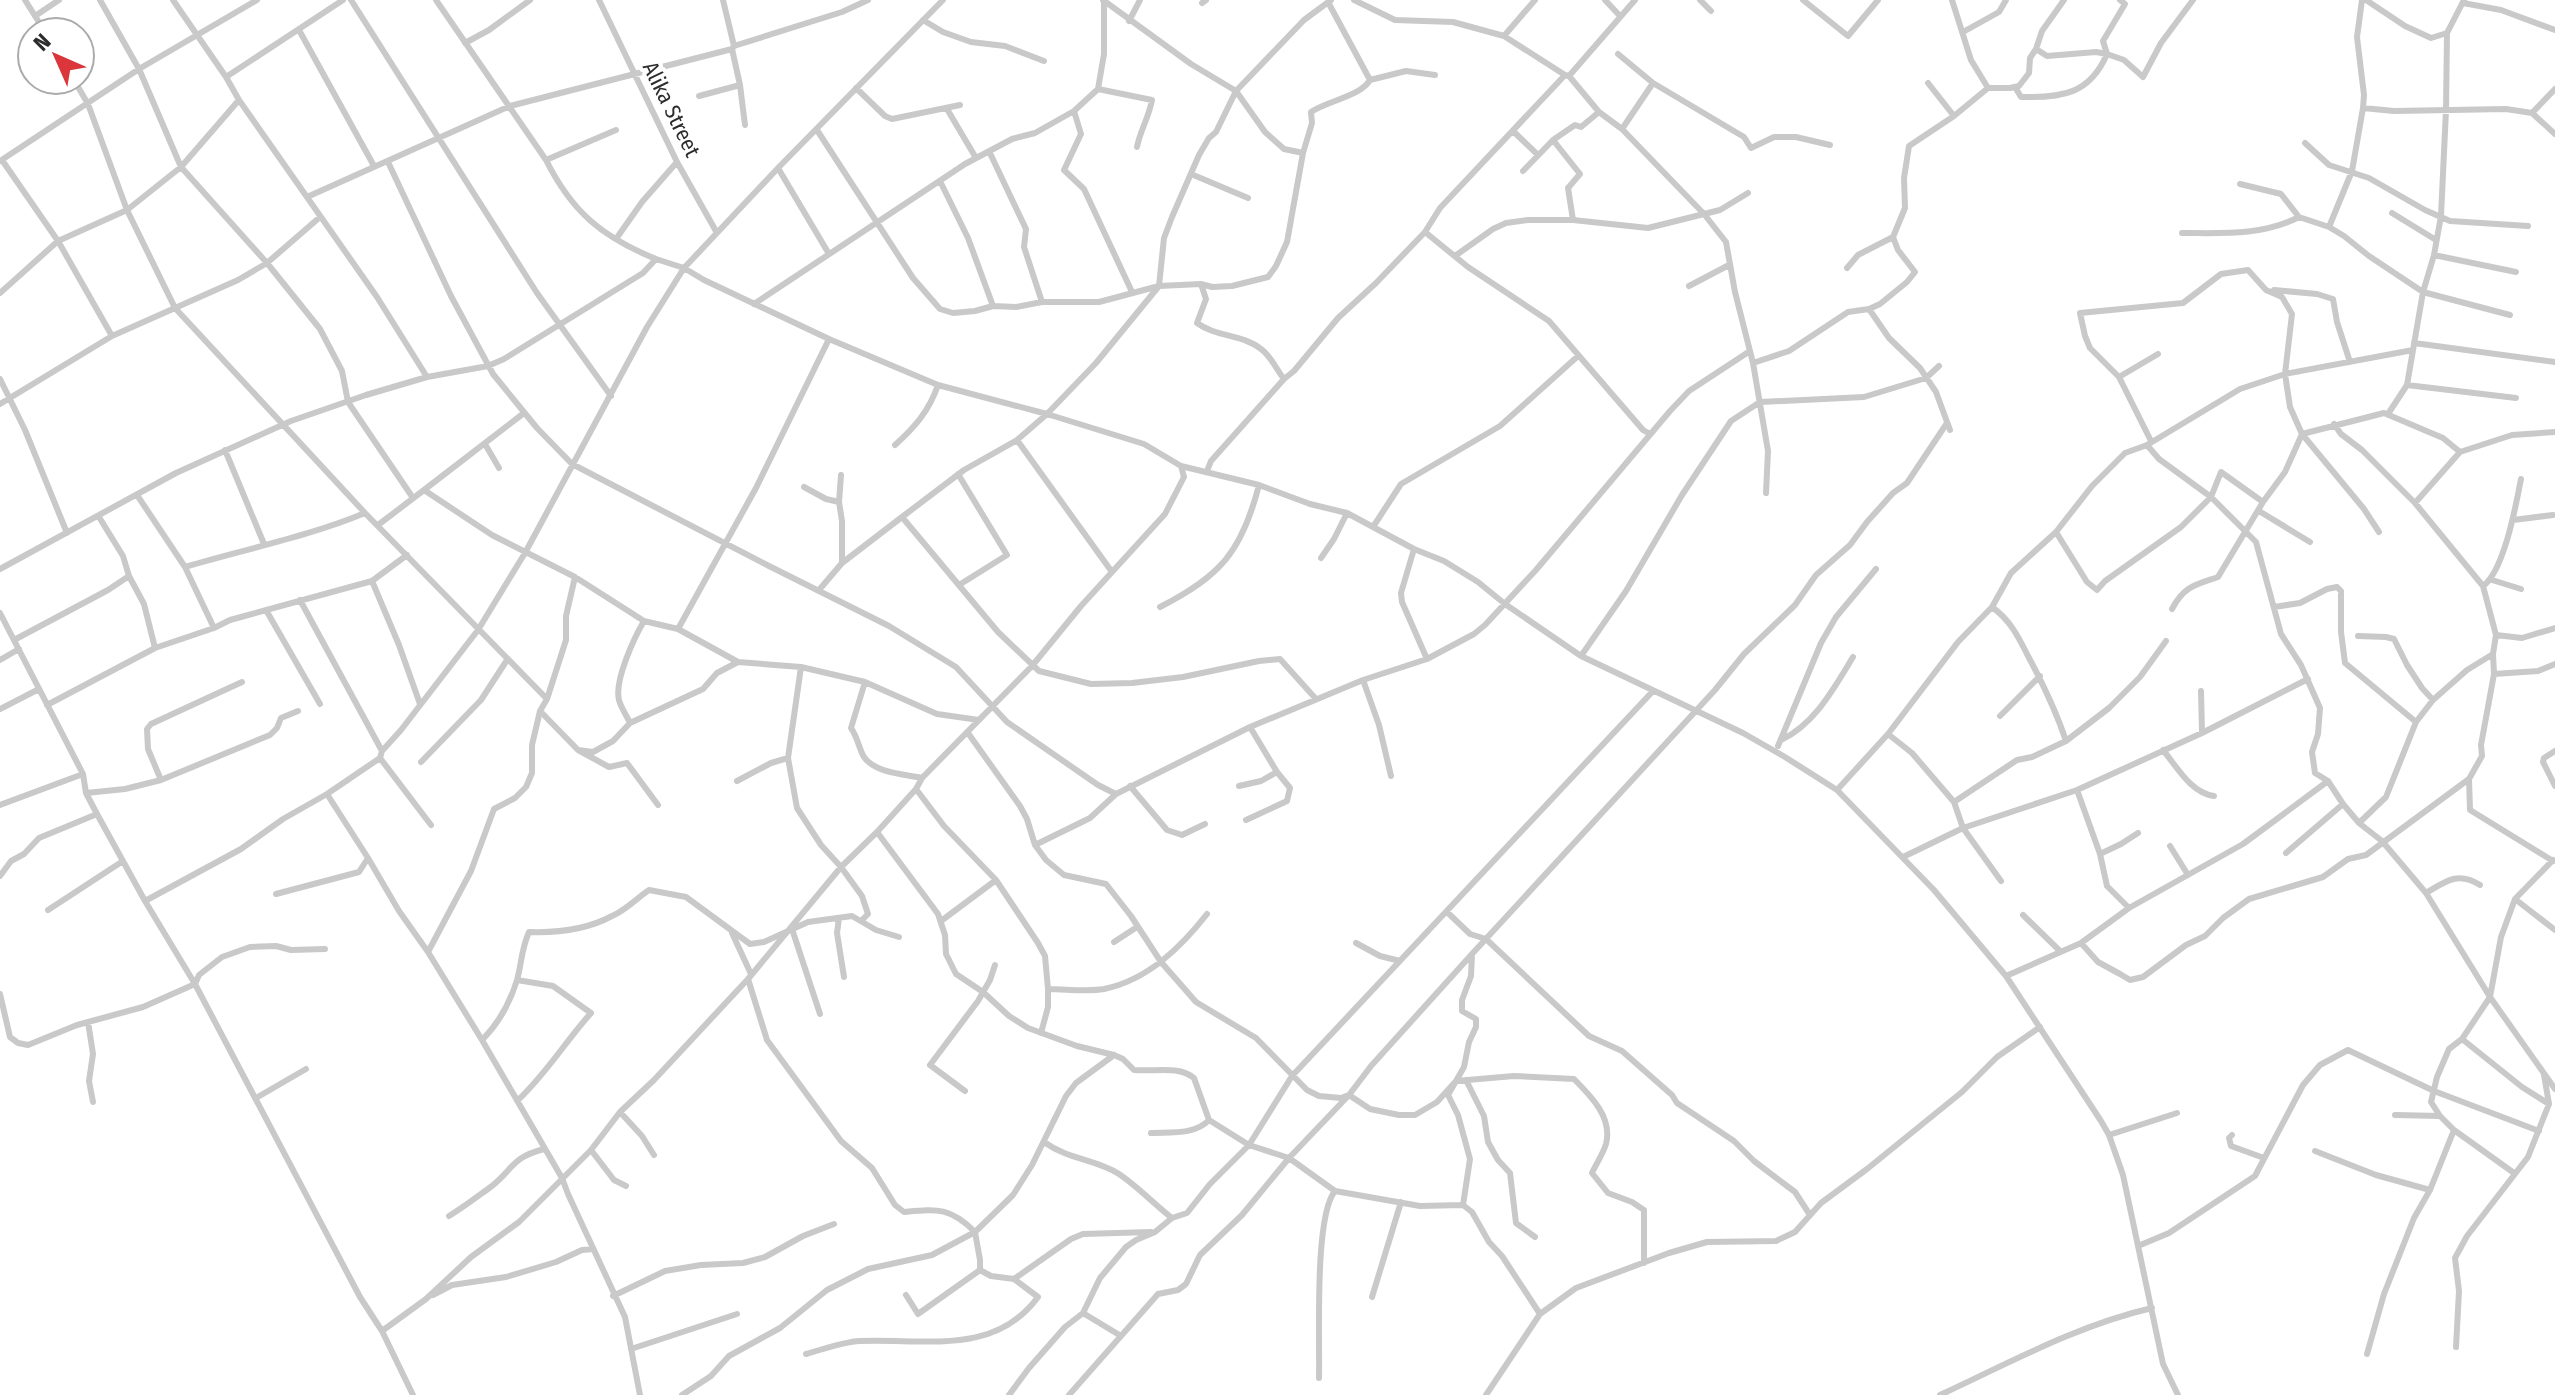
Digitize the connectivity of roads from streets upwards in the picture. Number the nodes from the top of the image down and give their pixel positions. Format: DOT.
graph roads {
  1 [pos="25,0"];
  2 [pos="59,0"];
  3 [pos="100,0"];
  4 [pos="173,0"];
  5 [pos="257,0"];
  6 [pos="343,0"];
  7 [pos="351,0"];
  8 [pos="436,0"];
  9 [pos="530,0"];
  10 [pos="599,0"];
  11 [pos="723,0"];
  12 [pos="868,0"];
  13 [pos="943,0"];
  14 [pos="1140,0"];
  15 [pos="1354,0"];
  16 [pos="1535,0"];
  17 [pos="1605,0"];
  18 [pos="1635,0"];
  19 [pos="1700,0"];
  20 [pos="1803,0"];
  21 [pos="1878,0"];
  22 [pos="1952,0"];
  23 [pos="2006,0"];
  24 [pos="2064,0"];
  25 [pos="2120,0"];
  26 [pos="2193,0"];
  27 [pos="2364,0"];
  28 [pos="1103,1"];
  29 [pos="1329,1"];
  30 [pos="2464,1"];
  31 [pos="1612,9"];
  32 [pos="1711,11"];
  33 [pos="35,16"];
  34 [pos="1620,16"];
  35 [pos="923,20"];
  36 [pos="1129,21"];
  37 [pos="1612,24"];
  38 [pos="299,30"];
  39 [pos="2555,30"];
  40 [pos="1963,32"];
  41 [pos="2447,33"];
  42 [pos="196,35"];
  43 [pos="1504,36"];
  44 [pos="465,43"];
  45 [pos="733,47"];
  46 [pos="2036,49"];
  47 [pos="1618,54"];
  48 [pos="2107,54"];
  49 [pos="1044,61"];
  50 [pos="139,69"];
  51 [pos="634,73"];
  52 [pos="1435,75"];
  53 [pos="1567,76"];
  54 [pos="226,77"];
  55 [pos="1370,80"];
  56 [pos="1653,83"];
  57 [pos="1928,83"];
  58 [pos="740,85"];
  59 [pos="2015,87"];
  60 [pos="856,88"];
  61 [pos="1988,88"];
  62 [pos="1098,89"];
  63 [pos="2555,89"];
  64 [pos="1236,91"];
  65 [pos="83,96"];
  66 [pos="699,96"];
  67 [pos="239,100"];
  68 [pos="88,104"];
  69 [pos="960,105"];
  70 [pos="510,106"];
  71 [pos="2363,108"];
  72 [pos="947,109"];
  73 [pos="2446,110"];
  74 [pos="1074,111"];
  75 [pos="1599,112"];
  76 [pos="2532,113"];
  77 [pos="1954,116"];
  78 [pos="745,125"];
  79 [pos="1622,129"];
  80 [pos="616,130"];
  81 [pos="817,130"];
  82 [pos="1514,132"];
  83 [pos="2555,134"];
  84 [pos="439,138"];
  85 [pos="1553,140"];
  86 [pos="2305,143"];
  87 [pos="1830,145"];
  88 [pos="1137,147"];
  89 [pos="989,151"];
  90 [pos="1303,153"];
  91 [pos="1537,154"];
  92 [pos="976,158"];
  93 [pos="1,159"];
  94 [pos="546,160"];
  95 [pos="388,162"];
  96 [pos="677,162"];
  97 [pos="374,166"];
  98 [pos="181,167"];
  99 [pos="778,168"];
  100 [pos="1523,171"];
  101 [pos="2352,171"];
  102 [pos="1191,174"];
  103 [pos="940,181"];
  104 [pos="2240,184"];
  105 [pos="1748,193"];
  106 [pos="307,197"];
  107 [pos="1248,198"];
  108 [pos="127,210"];
  109 [pos="2392,213"];
  110 [pos="1704,214"];
  111 [pos="2441,216"];
  112 [pos="320,217"];
  113 [pos="2299,217"];
  114 [pos="1573,220"];
  115 [pos="876,222"];
  116 [pos="2528,226"];
  117 [pos="2329,227"];
  118 [pos="1425,232"];
  119 [pos="717,233"];
  120 [pos="2182,233"];
  121 [pos="1893,237"];
  122 [pos="616,239"];
  123 [pos="2436,240"];
  124 [pos="58,241"];
  125 [pos="829,254"];
  126 [pos="2434,255"];
  127 [pos="1455,256"];
  128 [pos="656,259"];
  129 [pos="267,263"];
  130 [pos="1729,265"];
  131 [pos="684,268"];
  132 [pos="1847,268"];
  133 [pos="2516,272"];
  134 [pos="1201,284"];
  135 [pos="1159,286"];
  136 [pos="1689,286"];
  137 [pos="2266,290"];
  138 [pos="1132,292"];
  139 [pos="2423,292"];
  140 [pos="0,293"];
  141 [pos="1042,302"];
  142 [pos="754,304"];
  143 [pos="993,306"];
  144 [pos="175,308"];
  145 [pos="1869,309"];
  146 [pos="2510,315"];
  147 [pos="561,326"];
  148 [pos="112,336"];
  149 [pos="829,339"];
  150 [pos="2414,346"];
  151 [pos="1750,351"];
  152 [pos="2158,354"];
  153 [pos="1578,356"];
  154 [pos="2350,362"];
  155 [pos="2555,362"];
  156 [pos="1753,363"];
  157 [pos="488,366"];
  158 [pos="1939,366"];
  159 [pos="2285,374"];
  160 [pos="427,377"];
  161 [pos="2119,377"];
  162 [pos="1926,378"];
  163 [pos="0,379"];
  164 [pos="1284,379"];
  165 [pos="938,385"];
  166 [pos="2407,385"];
  167 [pos="611,396"];
  168 [pos="11,397"];
  169 [pos="2516,398"];
  170 [pos="348,402"];
  171 [pos="1760,402"];
  172 [pos="0,404"];
  173 [pos="524,413"];
  174 [pos="1047,414"];
  175 [pos="2388,414"];
  176 [pos="2334,424"];
  177 [pos="282,425"];
  178 [pos="2555,432"];
  179 [pos="1650,434"];
  180 [pos="2302,434"];
  181 [pos="1017,440"];
  182 [pos="2149,443"];
  183 [pos="485,444"];
  184 [pos="895,445"];
  185 [pos="225,450"];
  186 [pos="2460,452"];
  187 [pos="572,464"];
  188 [pos="1181,466"];
  189 [pos="499,468"];
  190 [pos="1207,471"];
  191 [pos="958,474"];
  192 [pos="841,475"];
  193 [pos="2521,479"];
  194 [pos="1259,485"];
  195 [pos="804,487"];
  196 [pos="424,490"];
  197 [pos="1766,493"];
  198 [pos="137,495"];
  199 [pos="2211,497"];
  200 [pos="413,498"];
  201 [pos="839,502"];
  202 [pos="2263,502"];
  203 [pos="2415,503"];
  204 [pos="2259,511"];
  205 [pos="365,513"];
  206 [pos="1347,513"];
  207 [pos="2553,515"];
  208 [pos="99,517"];
  209 [pos="902,517"];
  210 [pos="2513,520"];
  211 [pos="378,525"];
  212 [pos="1373,527"];
  213 [pos="2247,531"];
  214 [pos="2056,532"];
  215 [pos="2379,532"];
  216 [pos="67,533"];
  217 [pos="724,542"];
  218 [pos="2310,542"];
  219 [pos="264,544"];
  220 [pos="1414,549"];
  221 [pos="525,553"];
  222 [pos="407,555"];
  223 [pos="1321,558"];
  224 [pos="842,563"];
  225 [pos="185,567"];
  226 [pos="0,569"];
  227 [pos="1876,569"];
  228 [pos="1112,572"];
  229 [pos="129,576"];
  230 [pos="575,577"];
  231 [pos="2492,580"];
  232 [pos="372,581"];
  233 [pos="959,585"];
  234 [pos="2483,586"];
  235 [pos="2521,589"];
  236 [pos="819,590"];
  237 [pos="300,600"];
  238 [pos="1505,604"];
  239 [pos="1160,607"];
  240 [pos="1992,607"];
  241 [pos="2274,607"];
  242 [pos="2172,609"];
  243 [pos="266,610"];
  244 [pos="1,618"];
  245 [pos="644,621"];
  246 [pos="214,628"];
  247 [pos="2555,628"];
  248 [pos="678,629"];
  249 [pos="478,630"];
  250 [pos="2496,635"];
  251 [pos="2358,636"];
  252 [pos="14,640"];
  253 [pos="2166,641"];
  254 [pos="155,648"];
  255 [pos="19,649"];
  256 [pos="2493,654"];
  257 [pos="1581,656"];
  258 [pos="1853,657"];
  259 [pos="1427,659"];
  260 [pos="0,660"];
  261 [pos="507,660"];
  262 [pos="738,662"];
  263 [pos="2555,664"];
  264 [pos="1032,666"];
  265 [pos="801,667"];
  266 [pos="2494,674"];
  267 [pos="2040,676"];
  268 [pos="2308,679"];
  269 [pos="1363,680"];
  270 [pos="242,682"];
  271 [pos="865,682"];
  272 [pos="39,689"];
  273 [pos="1653,691"];
  274 [pos="2201,691"];
  275 [pos="547,699"];
  276 [pos="1316,699"];
  277 [pos="2433,700"];
  278 [pos="320,704"];
  279 [pos="420,704"];
  280 [pos="47,705"];
  281 [pos="992,706"];
  282 [pos="0,709"];
  283 [pos="1696,710"];
  284 [pos="298,711"];
  285 [pos="540,711"];
  286 [pos="2000,716"];
  287 [pos="979,720"];
  288 [pos="2416,722"];
  289 [pos="630,723"];
  290 [pos="1250,727"];
  291 [pos="968,733"];
  292 [pos="2202,733"];
  293 [pos="1888,734"];
  294 [pos="2066,741"];
  295 [pos="1761,743"];
  296 [pos="1779,743"];
  297 [pos="578,750"];
  298 [pos="2163,750"];
  299 [pos="2555,751"];
  300 [pos="381,754"];
  301 [pos="1785,757"];
  302 [pos="788,758"];
  303 [pos="421,762"];
  304 [pos="1277,772"];
  305 [pos="83,774"];
  306 [pos="1391,776"];
  307 [pos="922,778"];
  308 [pos="2469,779"];
  309 [pos="161,780"];
  310 [pos="737,781"];
  311 [pos="2328,781"];
  312 [pos="1130,786"];
  313 [pos="1239,786"];
  314 [pos="2555,786"];
  315 [pos="916,789"];
  316 [pos="1837,790"];
  317 [pos="2077,790"];
  318 [pos="86,793"];
  319 [pos="327,794"];
  320 [pos="1116,794"];
  321 [pos="2214,796"];
  322 [pos="1954,802"];
  323 [pos="2343,804"];
  324 [pos="0,805"];
  325 [pos="658,805"];
  326 [pos="97,814"];
  327 [pos="1246,820"];
  328 [pos="2359,823"];
  329 [pos="1205,824"];
  330 [pos="431,825"];
  331 [pos="1963,828"];
  332 [pos="877,832"];
  333 [pos="2138,833"];
  334 [pos="2382,841"];
  335 [pos="1035,845"];
  336 [pos="2170,846"];
  337 [pos="2286,853"];
  338 [pos="2100,854"];
  339 [pos="1903,857"];
  340 [pos="368,858"];
  341 [pos="2554,860"];
  342 [pos="123,861"];
  343 [pos="841,867"];
  344 [pos="2188,875"];
  345 [pos="0,876"];
  346 [pos="996,880"];
  347 [pos="2001,881"];
  348 [pos="2480,885"];
  349 [pos="2426,893"];
  350 [pos="276,894"];
  351 [pos="2515,899"];
  352 [pos="145,901"];
  353 [pos="2129,908"];
  354 [pos="48,910"];
  355 [pos="1447,912"];
  356 [pos="1207,914"];
  357 [pos="2023,915"];
  358 [pos="839,918"];
  359 [pos="862,920"];
  360 [pos="941,921"];
  361 [pos="1137,927"];
  362 [pos="792,929"];
  363 [pos="2555,930"];
  364 [pos="732,933"];
  365 [pos="899,937"];
  366 [pos="1486,939"];
  367 [pos="1114,942"];
  368 [pos="1356,943"];
  369 [pos="2081,943"];
  370 [pos="325,949"];
  371 [pos="2060,951"];
  372 [pos="428,952"];
  373 [pos="1472,954"];
  374 [pos="1400,961"];
  375 [pos="1161,962"];
  376 [pos="995,965"];
  377 [pos="750,976"];
  378 [pos="2006,976"];
  379 [pos="844,977"];
  380 [pos="517,980"];
  381 [pos="195,984"];
  382 [pos="1048,989"];
  383 [pos="983,992"];
  384 [pos="0,994"];
  385 [pos="2490,997"];
  386 [pos="820,1014"];
  387 [pos="88,1022"];
  388 [pos="2040,1027"];
  389 [pos="1041,1033"];
  390 [pos="2462,1039"];
  391 [pos="482,1040"];
  392 [pos="1114,1055"];
  393 [pos="306,1069"];
  394 [pos="2544,1071"];
  395 [pos="1292,1076"];
  396 [pos="1466,1080"];
  397 [pos="1456,1081"];
  398 [pos="2555,1089"];
  399 [pos="965,1091"];
  400 [pos="2434,1091"];
  401 [pos="1349,1095"];
  402 [pos="256,1098"];
  403 [pos="518,1100"];
  404 [pos="93,1102"];
  405 [pos="2549,1104"];
  406 [pos="620,1112"];
  407 [pos="2177,1113"];
  408 [pos="2395,1115"];
  409 [pos="2440,1116"];
  410 [pos="1209,1120"];
  411 [pos="2454,1130"];
  412 [pos="2539,1131"];
  413 [pos="1151,1133"];
  414 [pos="2109,1135"];
  415 [pos="2232,1135"];
  416 [pos="1044,1142"];
  417 [pos="1249,1145"];
  418 [pos="544,1149"];
  419 [pos="591,1150"];
  420 [pos="2315,1151"];
  421 [pos="654,1155"];
  422 [pos="1289,1158"];
  423 [pos="2264,1158"];
  424 [pos="2514,1173"];
  425 [pos="562,1178"];
  426 [pos="626,1186"];
  427 [pos="2430,1190"];
  428 [pos="1335,1191"];
  429 [pos="1401,1202"];
  430 [pos="1463,1205"];
  431 [pos="1810,1215"];
  432 [pos="449,1216"];
  433 [pos="1172,1218"];
  434 [pos="834,1224"];
  435 [pos="975,1232"];
  436 [pos="1155,1232"];
  437 [pos="1535,1237"];
  438 [pos="2138,1246"];
  439 [pos="593,1249"];
  440 [pos="1644,1263"];
  441 [pos="980,1270"];
  442 [pos="1014,1279"];
  443 [pos="906,1295"];
  444 [pos="613,1296"];
  445 [pos="1372,1297"];
  446 [pos="426,1299"];
  447 [pos="2152,1308"];
  448 [pos="1083,1313"];
  449 [pos="737,1314"];
  450 [pos="1540,1314"];
  451 [pos="382,1331"];
  452 [pos="1121,1336"];
  453 [pos="2456,1347"];
  454 [pos="631,1349"];
  455 [pos="806,1354"];
  456 [pos="2367,1354"];
  457 [pos="1319,1378"];
  458 [pos="413,1395"];
  459 [pos="639,1395"];
  460 [pos="682,1395"];
  461 [pos="1009,1395"];
  462 [pos="1069,1395"];
  463 [pos="1486,1395"];
  464 [pos="1940,1395"];
  465 [pos="2178,1395"];
  1 -- 33 [label="street"];
  2 -- 33 [label="street"];
  3 -- 50 [label="street"];
  4 -- 42 [label="street"];
  5 -- 42 [label="street"];
  6 -- 38 [label="street"];
  7 -- 84 [label="street"];
  8 -- 44 [label="street"];
  9 -- 44 [label="street"];
  10 -- 51 [label="street, Alika Street"];
  11 -- 45 [label="street"];
  12 -- 45 [label="street"];
  13 -- 35 [label="street"];
  14 -- 36 [label="street"];
  15 -- 43 [label="street"];
  16 -- 43 [label="street"];
  17 -- 31 [label="street"];
  18 -- 34 [label="street"];
  19 -- 32 [label="street"];
  20 -- 21 [label="street"];
  22 -- 40 [label="street"];
  23 -- 40 [label="street"];
  24 -- 46 [label="street"];
  25 -- 48 [label="street"];
  26 -- 48 [label="street"];
  27 -- 41 [label="street"];
  27 -- 71 [label="street"];
  28 -- 36 [label="street"];
  28 -- 62 [label="street"];
  29 -- 55 [label="street"];
  29 -- 64 [label="street"];
  30 -- 39 [label="street"];
  30 -- 41 [label="street"];
  31 -- 34 [label="street"];
  31 -- 37 [label="street"];
  34 -- 37 [label="street"];
  35 -- 49 [label="street"];
  35 -- 60 [label="street"];
  36 -- 64 [label="street"];
  37 -- 53 [label="street"];
  38 -- 54 [label="street"];
  38 -- 97 [label="street"];
  40 -- 61 [label="street"];
  41 -- 73 [label="street"];
  42 -- 50 [label="street"];
  42 -- 54 [label="street"];
  43 -- 53 [label="street"];
  44 -- 70 [label="street"];
  45 -- 51 [label="street"];
  45 -- 58 [label="street"];
  46 -- 48 [label="street"];
  46 -- 59 [label="street"];
  47 -- 56 [label="street"];
  48 -- 59 [label="street"];
  50 -- 68 [label="street"];
  50 -- 98 [label="street"];
  51 -- 70 [label="street"];
  51 -- 96 [label="street, Alika Street"];
  52 -- 55 [label="street"];
  53 -- 75 [label="street"];
  53 -- 82 [label="street"];
  54 -- 67 [label="street"];
  55 -- 90 [label="street"];
  56 -- 79 [label="street"];
  56 -- 87 [label="street"];
  57 -- 77 [label="street"];
  58 -- 66 [label="street"];
  58 -- 78 [label="street"];
  59 -- 61 [label="street"];
  60 -- 72 [label="street"];
  60 -- 81 [label="street"];
  61 -- 77 [label="street"];
  62 -- 74 [label="street"];
  62 -- 88 [label="street"];
  63 -- 76 [label="street"];
  64 -- 90 [label="street"];
  64 -- 102 [label="street"];
  65 -- 68 [label="street"];
  67 -- 98 [label="street"];
  67 -- 106 [label="street"];
  68 -- 93 [label="street"];
  68 -- 108 [label="street"];
  69 -- 72 [label="street"];
  70 -- 84 [label="street"];
  70 -- 94 [label="street"];
  71 -- 73 [label="street"];
  71 -- 101 [label="street"];
  72 -- 92 [label="street"];
  73 -- 76 [label="street"];
  73 -- 111 [label="street"];
  74 -- 89 [label="street"];
  74 -- 138 [label="street"];
  75 -- 79 [label="street"];
  75 -- 85 [label="street"];
  76 -- 83 [label="street"];
  77 -- 121 [label="street"];
  79 -- 110 [label="street"];
  80 -- 94 [label="street"];
  81 -- 99 [label="street"];
  81 -- 115 [label="street"];
  82 -- 91 [label="street"];
  82 -- 118 [label="street"];
  84 -- 95 [label="street"];
  84 -- 147 [label="street"];
  85 -- 91 [label="street"];
  85 -- 114 [label="street"];
  86 -- 101 [label="street"];
  89 -- 92 [label="street"];
  89 -- 141 [label="street"];
  90 -- 134 [label="street"];
  91 -- 100 [label="street"];
  92 -- 103 [label="street"];
  93 -- 124 [label="street"];
  94 -- 122 [label="street"];
  95 -- 97 [label="street"];
  95 -- 157 [label="street"];
  96 -- 119 [label="street, Alika Street"];
  96 -- 122 [label="street"];
  97 -- 106 [label="street"];
  98 -- 108 [label="street"];
  98 -- 129 [label="street"];
  99 -- 119 [label="street"];
  99 -- 125 [label="street"];
  101 -- 111 [label="street"];
  101 -- 117 [label="street"];
  102 -- 107 [label="street"];
  102 -- 135 [label="street"];
  103 -- 115 [label="street"];
  103 -- 143 [label="street"];
  104 -- 113 [label="street"];
  105 -- 110 [label="street"];
  106 -- 112 [label="street"];
  108 -- 124 [label="street"];
  108 -- 144 [label="street"];
  109 -- 123 [label="street"];
  110 -- 114 [label="street"];
  110 -- 130 [label="street"];
  111 -- 116 [label="street"];
  111 -- 123 [label="street"];
  112 -- 129 [label="street"];
  112 -- 160 [label="street"];
  113 -- 117 [label="street"];
  113 -- 120 [label="street"];
  114 -- 127 [label="street"];
  115 -- 125 [label="street"];
  115 -- 143 [label="street"];
  117 -- 139 [label="street"];
  118 -- 127 [label="street"];
  118 -- 164 [label="street"];
  119 -- 131 [label="street"];
  121 -- 132 [label="street"];
  121 -- 145 [label="street"];
  122 -- 128 [label="street"];
  123 -- 126 [label="street"];
  124 -- 140 [label="street"];
  124 -- 148 [label="street"];
  125 -- 142 [label="street"];
  126 -- 133 [label="street"];
  126 -- 139 [label="street"];
  127 -- 153 [label="street"];
  128 -- 131 [label="street"];
  128 -- 147 [label="street"];
  129 -- 144 [label="street"];
  129 -- 170 [label="street"];
  130 -- 136 [label="street"];
  130 -- 151 [label="street"];
  131 -- 142 [label="street"];
  131 -- 167 [label="street"];
  134 -- 135 [label="street"];
  134 -- 164 [label="street"];
  135 -- 138 [label="street"];
  135 -- 174 [label="street"];
  137 -- 154 [label="street"];
  137 -- 159 [label="street"];
  137 -- 161 [label="street"];
  138 -- 141 [label="street"];
  139 -- 146 [label="street"];
  139 -- 150 [label="street"];
  141 -- 143 [label="street"];
  142 -- 149 [label="street"];
  144 -- 148 [label="street"];
  144 -- 177 [label="street"];
  145 -- 156 [label="street"];
  145 -- 162 [label="street"];
  147 -- 157 [label="street"];
  147 -- 167 [label="street"];
  148 -- 168 [label="street"];
  149 -- 165 [label="street"];
  149 -- 217 [label="street"];
  150 -- 154 [label="street"];
  150 -- 155 [label="street"];
  150 -- 166 [label="street"];
  151 -- 156 [label="street"];
  151 -- 179 [label="street"];
  152 -- 161 [label="street"];
  153 -- 179 [label="street"];
  153 -- 212 [label="street"];
  154 -- 159 [label="street"];
  156 -- 171 [label="street"];
  157 -- 160 [label="street"];
  157 -- 173 [label="street"];
  158 -- 162 [label="street"];
  159 -- 180 [label="street"];
  159 -- 182 [label="street"];
  160 -- 170 [label="street"];
  161 -- 182 [label="street"];
  162 -- 171 [label="street"];
  162 -- 283 [label="street"];
  163 -- 168 [label="street"];
  164 -- 190 [label="street"];
  165 -- 174 [label="street"];
  165 -- 184 [label="street"];
  166 -- 169 [label="street"];
  166 -- 175 [label="street"];
  167 -- 187 [label="street"];
  168 -- 172 [label="street"];
  168 -- 216 [label="street"];
  170 -- 177 [label="street"];
  170 -- 200 [label="street"];
  171 -- 197 [label="street"];
  171 -- 257 [label="street"];
  173 -- 183 [label="street"];
  173 -- 187 [label="street"];
  174 -- 181 [label="street"];
  174 -- 188 [label="street"];
  175 -- 176 [label="street"];
  175 -- 186 [label="street"];
  176 -- 180 [label="street"];
  176 -- 203 [label="street"];
  177 -- 185 [label="street"];
  177 -- 205 [label="street"];
  178 -- 186 [label="street"];
  179 -- 238 [label="street"];
  180 -- 202 [label="street"];
  180 -- 215 [label="street"];
  181 -- 191 [label="street"];
  181 -- 228 [label="street"];
  182 -- 199 [label="street"];
  182 -- 214 [label="street"];
  183 -- 189 [label="street"];
  183 -- 196 [label="street"];
  185 -- 198 [label="street"];
  185 -- 219 [label="street"];
  186 -- 203 [label="street"];
  187 -- 217 [label="street"];
  187 -- 221 [label="street"];
  188 -- 190 [label="street"];
  188 -- 228 [label="street"];
  190 -- 194 [label="street"];
  191 -- 209 [label="street"];
  191 -- 233 [label="street"];
  192 -- 201 [label="street"];
  193 -- 210 [label="street"];
  194 -- 206 [label="street"];
  194 -- 239 [label="street"];
  195 -- 201 [label="street"];
  196 -- 200 [label="street"];
  196 -- 221 [label="street"];
  198 -- 208 [label="street"];
  198 -- 225 [label="street"];
  199 -- 202 [label="street"];
  199 -- 213 [label="street"];
  199 -- 214 [label="street"];
  200 -- 211 [label="street"];
  201 -- 224 [label="street"];
  202 -- 204 [label="street"];
  203 -- 234 [label="street"];
  204 -- 213 [label="street"];
  204 -- 218 [label="street"];
  205 -- 211 [label="street"];
  205 -- 219 [label="street"];
  206 -- 212 [label="street"];
  206 -- 223 [label="street"];
  207 -- 210 [label="street"];
  208 -- 216 [label="street"];
  208 -- 229 [label="street"];
  209 -- 224 [label="street"];
  209 -- 233 [label="street"];
  210 -- 231 [label="street"];
  211 -- 222 [label="street"];
  212 -- 220 [label="street"];
  213 -- 241 [label="street"];
  213 -- 242 [label="street"];
  214 -- 240 [label="street"];
  216 -- 226 [label="street"];
  217 -- 236 [label="street"];
  217 -- 248 [label="street"];
  219 -- 225 [label="street"];
  220 -- 238 [label="street"];
  220 -- 259 [label="street"];
  221 -- 230 [label="street"];
  221 -- 249 [label="street"];
  222 -- 232 [label="street"];
  222 -- 249 [label="street"];
  224 -- 236 [label="street"];
  225 -- 246 [label="street"];
  227 -- 296 [label="street"];
  228 -- 264 [label="street"];
  229 -- 252 [label="street"];
  229 -- 254 [label="street"];
  230 -- 245 [label="street"];
  230 -- 275 [label="street"];
  231 -- 234 [label="street"];
  231 -- 235 [label="street"];
  232 -- 237 [label="street"];
  232 -- 279 [label="street"];
  233 -- 264 [label="street"];
  234 -- 250 [label="street"];
  236 -- 281 [label="street"];
  237 -- 243 [label="street"];
  237 -- 300 [label="street"];
  238 -- 257 [label="street"];
  238 -- 259 [label="street"];
  240 -- 267 [label="street"];
  240 -- 293 [label="street"];
  241 -- 268 [label="street"];
  241 -- 288 [label="street"];
  243 -- 246 [label="street"];
  243 -- 278 [label="street"];
  244 -- 252 [label="street"];
  245 -- 248 [label="street"];
  245 -- 289 [label="street"];
  246 -- 254 [label="street"];
  247 -- 250 [label="street"];
  248 -- 262 [label="street"];
  249 -- 261 [label="street"];
  249 -- 279 [label="street"];
  250 -- 256 [label="street"];
  251 -- 277 [label="street"];
  252 -- 255 [label="street"];
  253 -- 294 [label="street"];
  254 -- 280 [label="street"];
  255 -- 260 [label="street"];
  255 -- 272 [label="street"];
  256 -- 266 [label="street"];
  256 -- 277 [label="street"];
  257 -- 273 [label="street"];
  258 -- 296 [label="street"];
  259 -- 269 [label="street"];
  261 -- 275 [label="street"];
  261 -- 303 [label="street"];
  262 -- 265 [label="street"];
  262 -- 289 [label="street"];
  263 -- 266 [label="street"];
  264 -- 276 [label="street"];
  264 -- 281 [label="street"];
  265 -- 271 [label="street"];
  265 -- 302 [label="street"];
  266 -- 308 [label="street"];
  267 -- 286 [label="street"];
  267 -- 294 [label="street"];
  268 -- 292 [label="street"];
  268 -- 311 [label="street"];
  269 -- 276 [label="street"];
  269 -- 306 [label="street"];
  270 -- 309 [label="street"];
  271 -- 287 [label="street"];
  271 -- 307 [label="street"];
  272 -- 280 [label="street"];
  272 -- 282 [label="street"];
  273 -- 283 [label="street"];
  273 -- 355 [label="street"];
  274 -- 292 [label="street"];
  275 -- 285 [label="street"];
  276 -- 290 [label="street"];
  277 -- 288 [label="street"];
  279 -- 300 [label="street"];
  280 -- 305 [label="street"];
  281 -- 287 [label="street"];
  281 -- 320 [label="street"];
  283 -- 295 [label="street"];
  283 -- 366 [label="street"];
  284 -- 309 [label="street"];
  285 -- 297 [label="street"];
  285 -- 372 [label="street"];
  287 -- 291 [label="street"];
  288 -- 328 [label="street"];
  289 -- 297 [label="street"];
  290 -- 304 [label="street"];
  290 -- 312 [label="street"];
  291 -- 307 [label="street"];
  291 -- 335 [label="street"];
  292 -- 298 [label="street"];
  293 -- 316 [label="street"];
  293 -- 322 [label="street"];
  294 -- 322 [label="street"];
  295 -- 296 [label="street"];
  295 -- 301 [label="street"];
  296 -- 301 [label="street"];
  297 -- 325 [label="street"];
  298 -- 317 [label="street"];
  298 -- 321 [label="street"];
  299 -- 314 [label="street"];
  300 -- 319 [label="street"];
  300 -- 330 [label="street"];
  301 -- 316 [label="street"];
  302 -- 310 [label="street"];
  302 -- 343 [label="street"];
  304 -- 313 [label="street"];
  304 -- 327 [label="street"];
  305 -- 318 [label="street"];
  305 -- 324 [label="street"];
  307 -- 315 [label="street"];
  308 -- 334 [label="street"];
  308 -- 341 [label="street"];
  309 -- 318 [label="street"];
  311 -- 323 [label="street"];
  311 -- 344 [label="street"];
  312 -- 320 [label="street"];
  312 -- 329 [label="street"];
  315 -- 332 [label="street"];
  315 -- 346 [label="street"];
  316 -- 339 [label="street"];
  317 -- 331 [label="street"];
  317 -- 338 [label="street"];
  318 -- 326 [label="street"];
  319 -- 340 [label="street"];
  319 -- 352 [label="street"];
  320 -- 335 [label="street"];
  322 -- 331 [label="street"];
  323 -- 328 [label="street"];
  323 -- 337 [label="street"];
  326 -- 342 [label="street"];
  326 -- 345 [label="street"];
  328 -- 334 [label="street"];
  331 -- 339 [label="street"];
  331 -- 347 [label="street"];
  332 -- 343 [label="street"];
  332 -- 360 [label="street"];
  333 -- 338 [label="street"];
  334 -- 349 [label="street"];
  334 -- 369 [label="street"];
  335 -- 361 [label="street"];
  336 -- 344 [label="street"];
  338 -- 353 [label="street"];
  339 -- 378 [label="street"];
  340 -- 350 [label="street"];
  340 -- 372 [label="street"];
  341 -- 351 [label="street"];
  342 -- 352 [label="street"];
  342 -- 354 [label="street"];
  343 -- 359 [label="street"];
  343 -- 362 [label="street"];
  344 -- 353 [label="street"];
  346 -- 360 [label="street"];
  346 -- 382 [label="street"];
  348 -- 349 [label="street"];
  349 -- 385 [label="street"];
  351 -- 363 [label="street"];
  351 -- 385 [label="street"];
  352 -- 381 [label="street"];
  353 -- 369 [label="street"];
  355 -- 366 [label="street"];
  355 -- 374 [label="street"];
  356 -- 375 [label="street"];
  357 -- 371 [label="street"];
  358 -- 359 [label="street"];
  358 -- 362 [label="street"];
  358 -- 379 [label="street"];
  359 -- 365 [label="street"];
  360 -- 383 [label="street"];
  361 -- 367 [label="street"];
  361 -- 375 [label="street"];
  362 -- 364 [label="street"];
  362 -- 377 [label="street"];
  362 -- 386 [label="street"];
  364 -- 377 [label="street"];
  364 -- 380 [label="street"];
  366 -- 373 [label="street"];
  366 -- 431 [label="street"];
  368 -- 374 [label="street"];
  369 -- 371 [label="street"];
  370 -- 381 [label="street"];
  371 -- 378 [label="street"];
  372 -- 391 [label="street"];
  373 -- 397 [label="street"];
  373 -- 401 [label="street"];
  374 -- 395 [label="street"];
  375 -- 382 [label="street"];
  375 -- 395 [label="street"];
  376 -- 383 [label="street"];
  377 -- 406 [label="street"];
  377 -- 435 [label="street"];
  378 -- 388 [label="street"];
  380 -- 391 [label="street"];
  380 -- 403 [label="street"];
  381 -- 387 [label="street"];
  381 -- 402 [label="street"];
  382 -- 389 [label="street"];
  383 -- 389 [label="street"];
  383 -- 399 [label="street"];
  384 -- 387 [label="street"];
  385 -- 390 [label="street"];
  385 -- 394 [label="street"];
  387 -- 404 [label="street"];
  388 -- 414 [label="street"];
  388 -- 431 [label="street"];
  389 -- 392 [label="street"];
  390 -- 400 [label="street"];
  390 -- 405 [label="street"];
  391 -- 403 [label="street"];
  392 -- 410 [label="street"];
  392 -- 416 [label="street"];
  393 -- 402 [label="street"];
  394 -- 398 [label="street"];
  394 -- 405 [label="street"];
  395 -- 401 [label="street"];
  395 -- 417 [label="street"];
  396 -- 397 [label="street"];
  396 -- 437 [label="street"];
  396 -- 440 [label="street"];
  397 -- 401 [label="street"];
  397 -- 430 [label="street"];
  400 -- 409 [label="street"];
  400 -- 412 [label="street"];
  400 -- 423 [label="street"];
  401 -- 422 [label="street"];
  402 -- 451 [label="street"];
  403 -- 418 [label="street"];
  405 -- 412 [label="street"];
  406 -- 419 [label="street"];
  406 -- 421 [label="street"];
  407 -- 414 [label="street"];
  408 -- 409 [label="street"];
  409 -- 411 [label="street"];
  410 -- 413 [label="street"];
  410 -- 417 [label="street"];
  411 -- 424 [label="street"];
  411 -- 427 [label="street"];
  412 -- 424 [label="street"];
  414 -- 438 [label="street"];
  415 -- 423 [label="street"];
  416 -- 433 [label="street"];
  416 -- 435 [label="street"];
  417 -- 422 [label="street"];
  417 -- 433 [label="street"];
  418 -- 425 [label="street"];
  418 -- 432 [label="street"];
  419 -- 425 [label="street"];
  419 -- 426 [label="street"];
  420 -- 427 [label="street"];
  422 -- 428 [label="street"];
  422 -- 452 [label="street"];
  423 -- 438 [label="street"];
  424 -- 453 [label="street"];
  425 -- 439 [label="street"];
  425 -- 446 [label="street"];
  427 -- 456 [label="street"];
  428 -- 429 [label="street"];
  428 -- 457 [label="street"];
  429 -- 430 [label="street"];
  429 -- 445 [label="street"];
  430 -- 450 [label="street"];
  431 -- 440 [label="street"];
  433 -- 436 [label="street"];
  434 -- 444 [label="street"];
  435 -- 441 [label="street"];
  435 -- 460 [label="street"];
  436 -- 442 [label="street"];
  436 -- 448 [label="street"];
  438 -- 447 [label="street"];
  439 -- 444 [label="street"];
  439 -- 446 [label="street"];
  440 -- 450 [label="street"];
  441 -- 442 [label="street"];
  441 -- 443 [label="street"];
  442 -- 455 [label="street"];
  444 -- 454 [label="street"];
  446 -- 451 [label="street"];
  447 -- 464 [label="street"];
  447 -- 465 [label="street"];
  448 -- 452 [label="street"];
  448 -- 461 [label="street"];
  449 -- 454 [label="street"];
  450 -- 463 [label="street"];
  451 -- 458 [label="street"];
  452 -- 462 [label="street"];
  454 -- 459 [label="street"];
}
